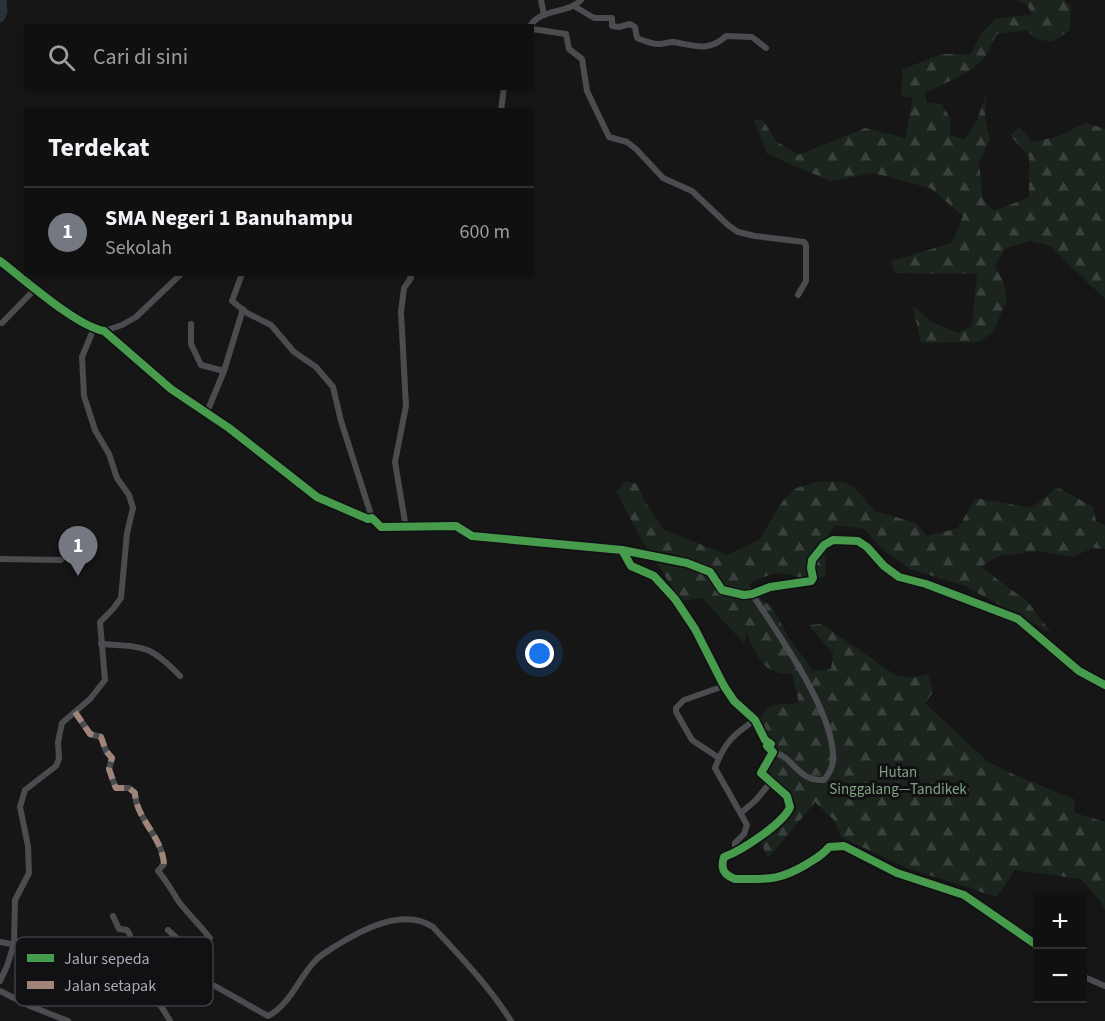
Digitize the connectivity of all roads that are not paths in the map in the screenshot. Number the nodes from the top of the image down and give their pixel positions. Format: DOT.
graph roads {
  1 [pos="541,0"];
  2 [pos="581,0"];
  3 [pos="574,6"];
  4 [pos="544,15"];
  5 [pos="532,24"];
  6 [pos="534,28"];
  7 [pos="766,48"];
  8 [pos="504,90"];
  9 [pos="501,108"];
  10 [pos="0,261"];
  11 [pos="179,276"];
  12 [pos="241,276"];
  13 [pos="410,276"];
  14 [pos="36,288"];
  15 [pos="798,295"];
  16 [pos="243,309"];
  17 [pos="2,323"];
  18 [pos="191,324"];
  19 [pos="94,328"];
  20 [pos="104,331"];
  21 [pos="224,371"];
  22 [pos="207,412"];
  23 [pos="372,518"];
  24 [pos="406,528"];
  25 [pos="622,550"];
  26 [pos="0,559"];
  27 [pos="61,560"];
  28 [pos="752,594"];
  29 [pos="100,644"];
  30 [pos="180,676"];
  31 [pos="1105,685"];
  32 [pos="724,686"];
  33 [pos="75,712"];
  34 [pos="755,720"];
  35 [pos="774,752"];
  36 [pos="719,758"];
  37 [pos="770,783"];
  38 [pos="741,813"];
  39 [pos="735,853"];
  40 [pos="113,916"];
  41 [pos="168,930"];
  42 [pos="130,937"];
  43 [pos="176,937"];
  44 [pos="209,937"];
  45 [pos="0,942"];
  46 [pos="1033,943"];
  47 [pos="14,944"];
  48 [pos="3,965"];
  49 [pos="1087,978"];
  50 [pos="0,981"];
  51 [pos="213,985"];
  52 [pos="1105,986"];
  53 [pos="0,991"];
  54 [pos="15,998"];
  55 [pos="34,1006"];
  56 [pos="162,1006"];
  57 [pos="270,1018"];
  58 [pos="68,1021"];
  59 [pos="170,1021"];
  60 [pos="511,1021"];
  1 -- 4 [label="street"];
  2 -- 3 [label="street"];
  3 -- 4 [label="street"];
  3 -- 7 [label="street"];
  4 -- 5 [label="street"];
  6 -- 15 [label="street"];
  8 -- 9 [label="street"];
  10 -- 14 [label="street"];
  11 -- 20 [label="street"];
  12 -- 16 [label="street"];
  13 -- 24 [label="street"];
  14 -- 17 [label="street"];
  14 -- 19 [label="street"];
  16 -- 21 [label="street"];
  16 -- 23 [label="street"];
  18 -- 21 [label="street"];
  19 -- 20 [label="street"];
  19 -- 29 [label="street"];
  20 -- 22 [label="street"];
  21 -- 22 [label="street"];
  22 -- 23 [label="street"];
  23 -- 24 [label="street"];
  24 -- 25 [label="street"];
  25 -- 28 [label="street"];
  25 -- 32 [label="street"];
  26 -- 27 [label="street"];
  28 -- 31 [label="street"];
  28 -- 35 [label="street"];
  29 -- 30 [label="street"];
  29 -- 33 [label="street"];
  32 -- 34 [label="street"];
  32 -- 36 [label="street"];
  33 -- 44 [label="street"];
  33 -- 47 [label="street"];
  34 -- 35 [label="street"];
  34 -- 36 [label="street"];
  35 -- 37 [label="street"];
  36 -- 38 [label="street"];
  37 -- 38 [label="street"];
  37 -- 39 [label="street"];
  38 -- 39 [label="street"];
  39 -- 46 [label="street"];
  40 -- 42 [label="street"];
  41 -- 43 [label="street"];
  45 -- 47 [label="street"];
  47 -- 48 [label="street"];
  48 -- 50 [label="street"];
  49 -- 52 [label="street"];
  51 -- 57 [label="street"];
  53 -- 54 [label="street"];
  55 -- 58 [label="street"];
  56 -- 59 [label="street"];
  57 -- 60 [label="street"];
}
